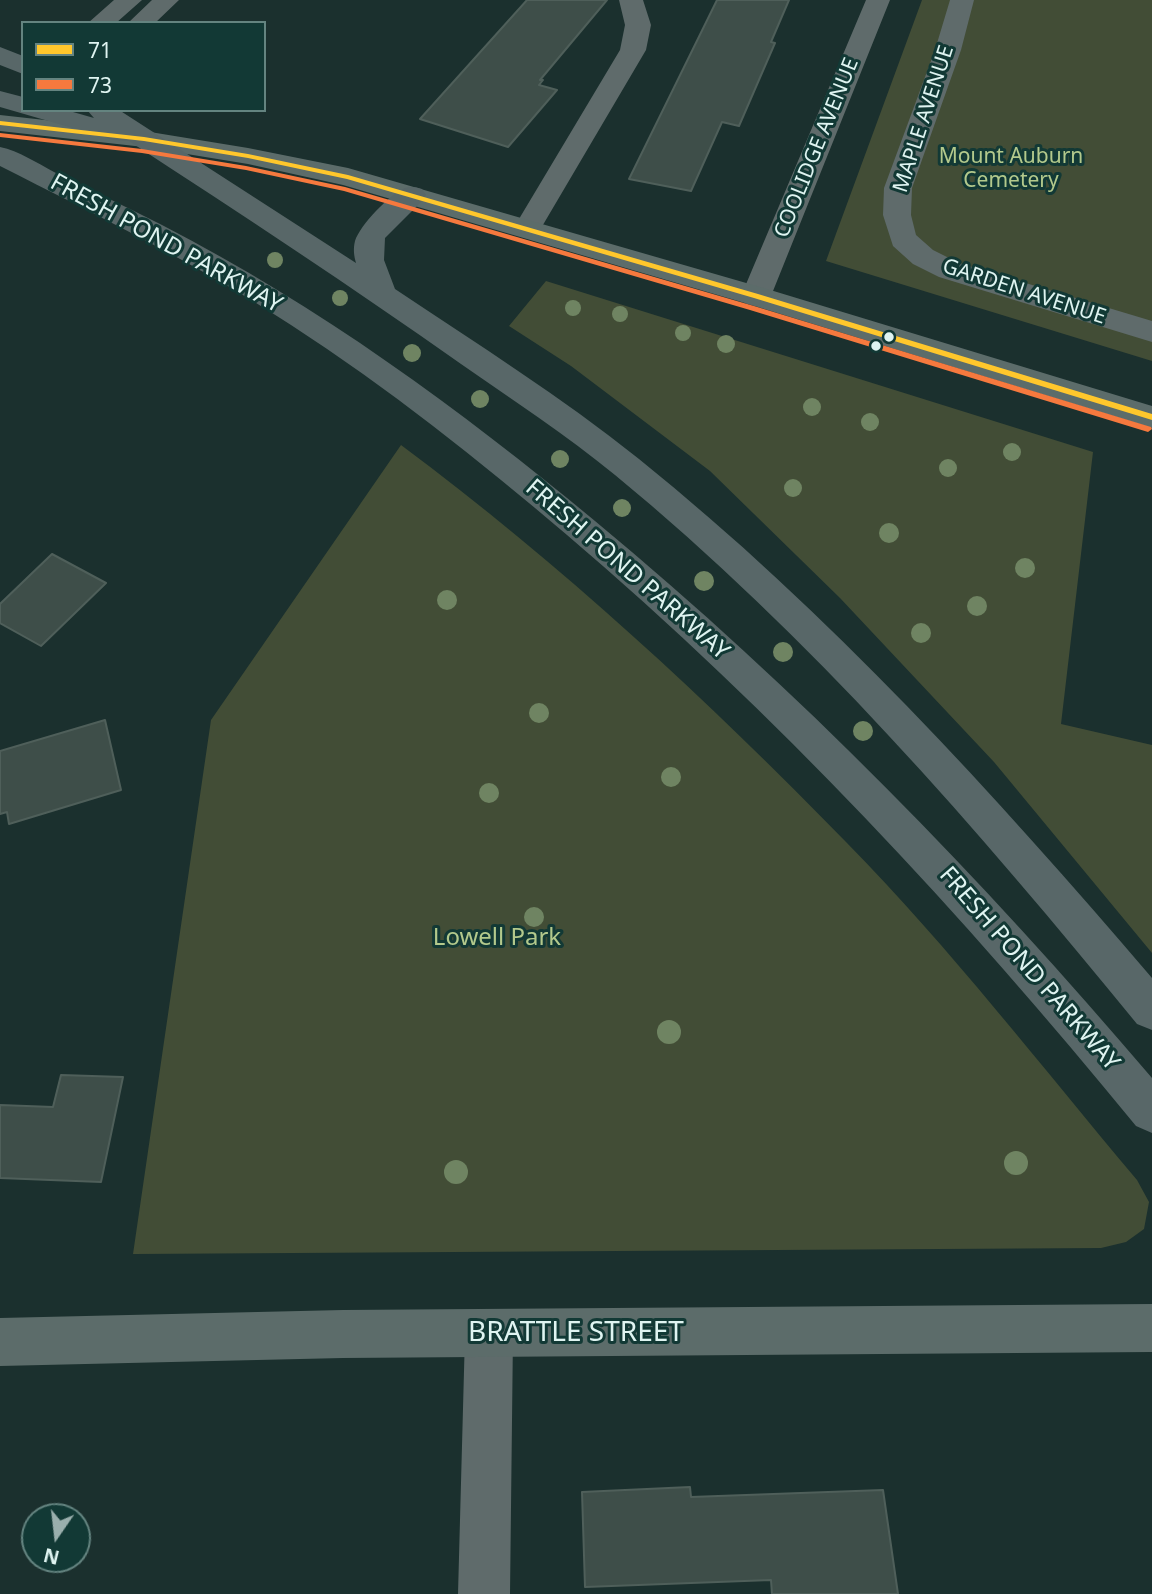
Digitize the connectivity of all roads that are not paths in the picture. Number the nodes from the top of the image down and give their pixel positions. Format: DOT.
graph roads {
  1 [pos="130,0"];
  2 [pos="167,0"];
  3 [pos="631,0"];
  4 [pos="877,0"];
  5 [pos="962,0"];
  6 [pos="103,21"];
  7 [pos="142,21"];
  8 [pos="0,55"];
  9 [pos="21,65"];
  10 [pos="0,99"];
  11 [pos="21,105"];
  12 [pos="43,112"];
  13 [pos="103,112"];
  14 [pos="0,123"];
  15 [pos="144,139"];
  16 [pos="0,155"];
  17 [pos="412,195"];
  18 [pos="527,229"];
  19 [pos="902,239"];
  20 [pos="383,295"];
  21 [pos="757,296"];
  22 [pos="1152,332"];
  23 [pos="1152,417"];
  24 [pos="1152,1010"];
  25 [pos="1152,1111"];
  26 [pos="1152,1328"];
  27 [pos="489,1334"];
  28 [pos="0,1342"];
  29 [pos="484,1594"];
  1 -- 6 [label="street"];
  2 -- 7 [label="street"];
  3 -- 18 [label="street"];
  4 -- 21 [label="street, COOLIDGE AVENUE"];
  5 -- 19 [label="street, MAPLE AVENUE"];
  8 -- 9 [label="highway"];
  10 -- 11 [label="highway"];
  12 -- 15 [label="highway"];
  13 -- 15 [label="highway"];
  14 -- 15 [label="main road"];
  15 -- 17 [label="main road"];
  15 -- 20 [label="highway"];
  16 -- 25 [label="highway, FRESH POND PARKWAY"];
  17 -- 18 [label="main road"];
  17 -- 20 [label="highway"];
  18 -- 21 [label="main road"];
  19 -- 22 [label="street, GARDEN AVENUE"];
  20 -- 24 [label="highway"];
  21 -- 23 [label="main road"];
  26 -- 27 [label="main road, BRATTLE STREET"];
  27 -- 28 [label="main road, BRATTLE STREET"];
  27 -- 29 [label="street"];
}
